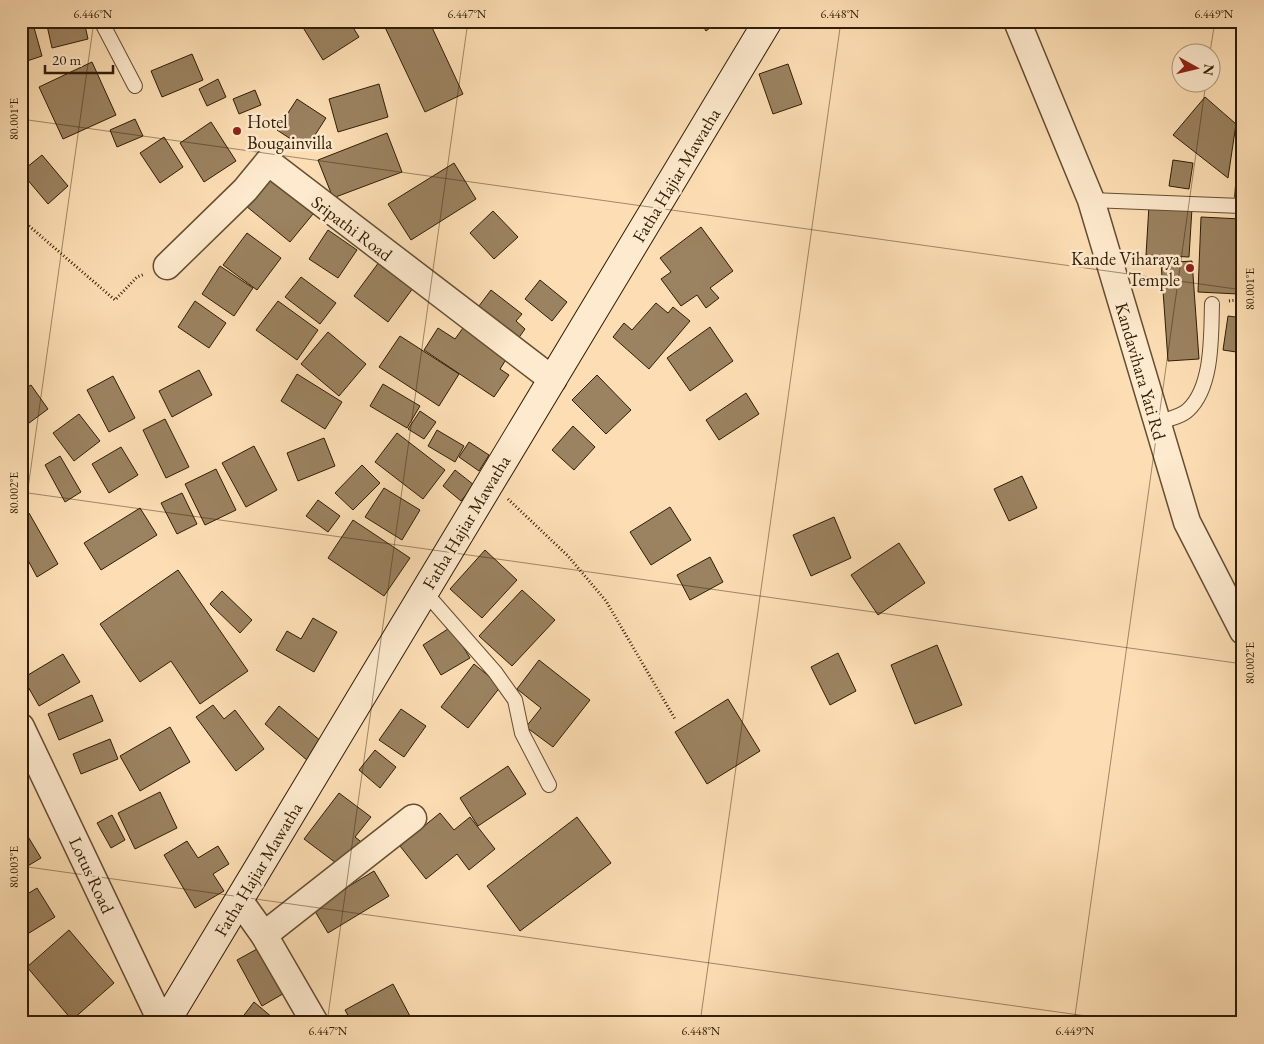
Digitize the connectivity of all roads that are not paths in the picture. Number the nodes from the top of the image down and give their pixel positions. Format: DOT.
graph roads {
  1 [pos="101,21"];
  2 [pos="768,21"];
  3 [pos="1017,21"];
  4 [pos="134,86"];
  5 [pos="1243,186"];
  6 [pos="1091,200"];
  7 [pos="167,266"];
  8 [pos="1212,304"];
  9 [pos="553,380"];
  10 [pos="1156,423"];
  11 [pos="424,591"];
  12 [pos="1243,631"];
  13 [pos="21,727"];
  14 [pos="549,785"];
  15 [pos="413,818"];
  16 [pos="239,900"];
  17 [pos="264,935"];
  18 [pos="164,1023"];
  19 [pos="315,1023"];
  1 -- 4 [label="lane"];
  2 -- 9 [label="street, Fatha Hajiar Mawatha"];
  3 -- 6 [label="street, Kandavihara Yati Rd"];
  5 -- 6 [label="lane"];
  6 -- 10 [label="street, Kandavihara Yati Rd"];
  7 -- 9 [label="street, Sripathi Road"];
  8 -- 10 [label="lane"];
  9 -- 11 [label="street, Fatha Hajiar Mawatha"];
  10 -- 12 [label="street, Kandavihara Yati Rd"];
  11 -- 14 [label="lane"];
  11 -- 16 [label="street, Fatha Hajiar Mawatha"];
  13 -- 18 [label="street, Lotus Road"];
  15 -- 17 [label="street"];
  16 -- 17 [label="street"];
  16 -- 18 [label="street, Fatha Hajiar Mawatha"];
  17 -- 19 [label="street"];
}
